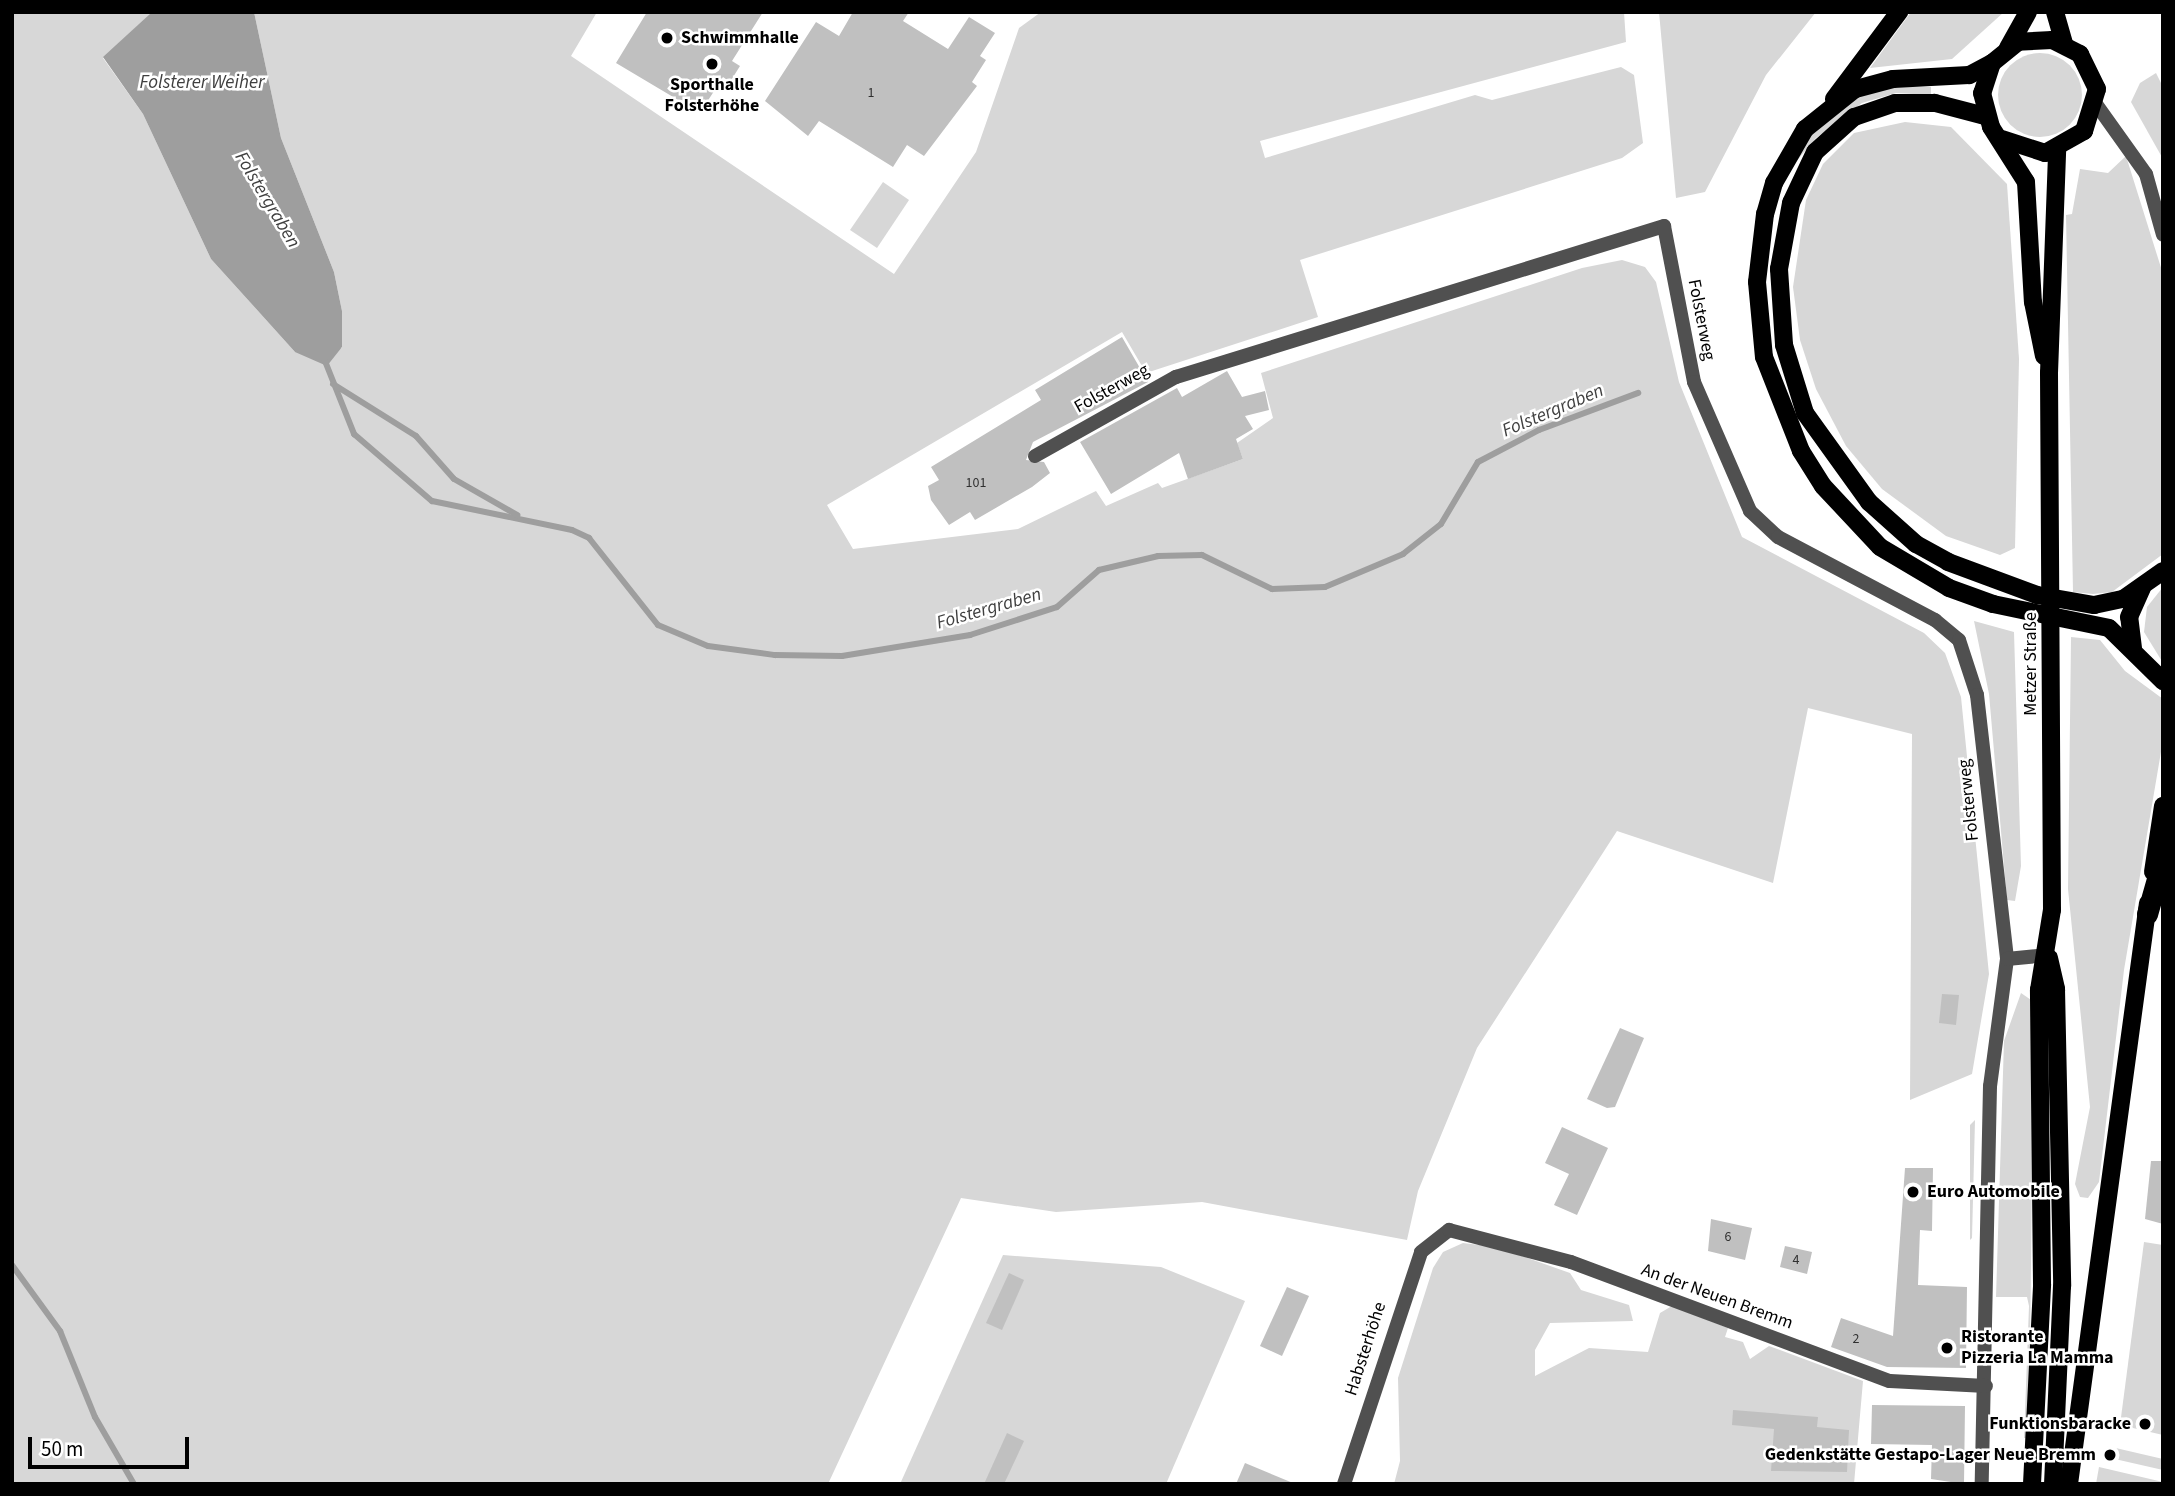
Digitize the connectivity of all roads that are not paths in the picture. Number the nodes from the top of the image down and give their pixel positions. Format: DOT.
graph roads {
  1 [pos="1899,12"];
  2 [pos="2028,12"];
  3 [pos="2055,12"];
  4 [pos="2064,43"];
  5 [pos="2008,48"];
  6 [pos="1992,63"];
  7 [pos="2095,104"];
  8 [pos="1829,106"];
  9 [pos="1986,116"];
  10 [pos="2002,139"];
  11 [pos="2057,150"];
  12 [pos="2163,234"];
  13 [pos="2049,373"];
  14 [pos="1035,456"];
  15 [pos="2163,571"];
  16 [pos="2146,583"];
  17 [pos="2135,654"];
  18 [pos="2163,681"];
  19 [pos="2163,806"];
  20 [pos="2163,858"];
  21 [pos="2147,914"];
  22 [pos="2048,955"];
  23 [pos="2007,959"];
  24 [pos="1438,1233"];
  25 [pos="1986,1386"];
  26 [pos="1344,1484"];
  27 [pos="1982,1484"];
  28 [pos="2032,1484"];
  29 [pos="2053,1484"];
  30 [pos="2069,1484"];
  1 -- 8 [label="main road"];
  2 -- 5 [label="main road"];
  3 -- 4 [label="main road"];
  4 -- 5 [label="main road"];
  4 -- 7 [label="main road"];
  5 -- 6 [label="main road"];
  6 -- 8 [label="main road"];
  6 -- 9 [label="main road"];
  7 -- 11 [label="main road"];
  7 -- 12 [label="street"];
  8 -- 17 [label="main road"];
  9 -- 10 [label="main road, Metzer Straße"];
  9 -- 16 [label="main road"];
  10 -- 11 [label="main road"];
  10 -- 13 [label="main road, Metzer Straße"];
  11 -- 13 [label="main road, Metzer Straße"];
  13 -- 22 [label="main road, Metzer Straße"];
  14 -- 23 [label="street, Folsterweg"];
  15 -- 16 [label="main road"];
  16 -- 17 [label="main road"];
  17 -- 18 [label="main road"];
  19 -- 21 [label="main road"];
  20 -- 21 [label="highway"];
  21 -- 30 [label="main road"];
  22 -- 23 [label="street"];
  22 -- 28 [label="main road, Metzer Straße"];
  22 -- 29 [label="main road, Metzer Straße"];
  23 -- 25 [label="street"];
  24 -- 25 [label="street, An der Neuen Bremm"];
  24 -- 26 [label="street, Habsterhöhe"];
  25 -- 27 [label="street"];
}
